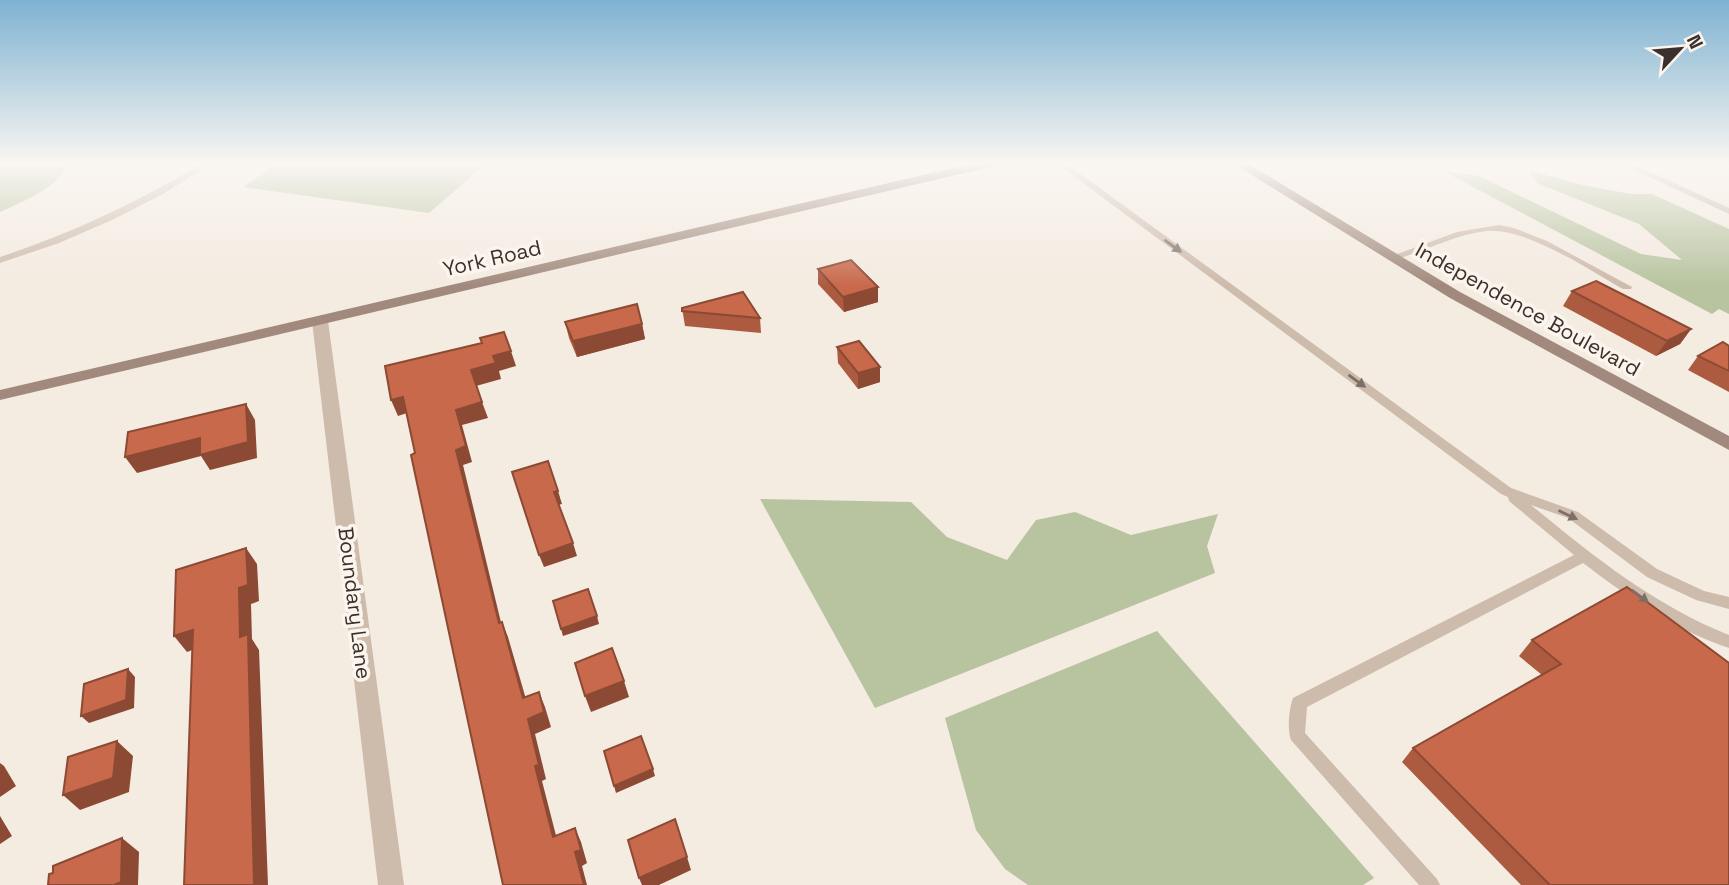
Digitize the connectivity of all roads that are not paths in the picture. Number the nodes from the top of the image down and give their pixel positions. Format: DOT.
graph roads {
  1 [pos="139,203"];
  2 [pos="819,203"];
  3 [pos="1115,203"];
  4 [pos="1305,203"];
  5 [pos="1712,203"];
  6 [pos="1729,211"];
  7 [pos="1394,257"];
  8 [pos="0,260"];
  9 [pos="1627,286"];
  10 [pos="320,321"];
  11 [pos="0,395"];
  12 [pos="1729,444"];
  13 [pos="1506,491"];
  14 [pos="1584,556"];
  15 [pos="1729,603"];
  16 [pos="1729,642"];
  17 [pos="391,885"];
  18 [pos="1431,885"];
  1 -- 8 [label="lane"];
  2 -- 10 [label="main road, York Road"];
  3 -- 13 [label="lane, one-way"];
  4 -- 7 [label="main road, Independence Boulevard"];
  5 -- 6 [label="lane"];
  7 -- 9 [label="lane"];
  7 -- 12 [label="main road, Independence Boulevard"];
  10 -- 11 [label="main road, York Road"];
  10 -- 17 [label="street, Boundary Lane"];
  13 -- 14 [label="lane"];
  13 -- 15 [label="lane, one-way"];
  14 -- 16 [label="lane, one-way"];
  14 -- 18 [label="lane"];
}
